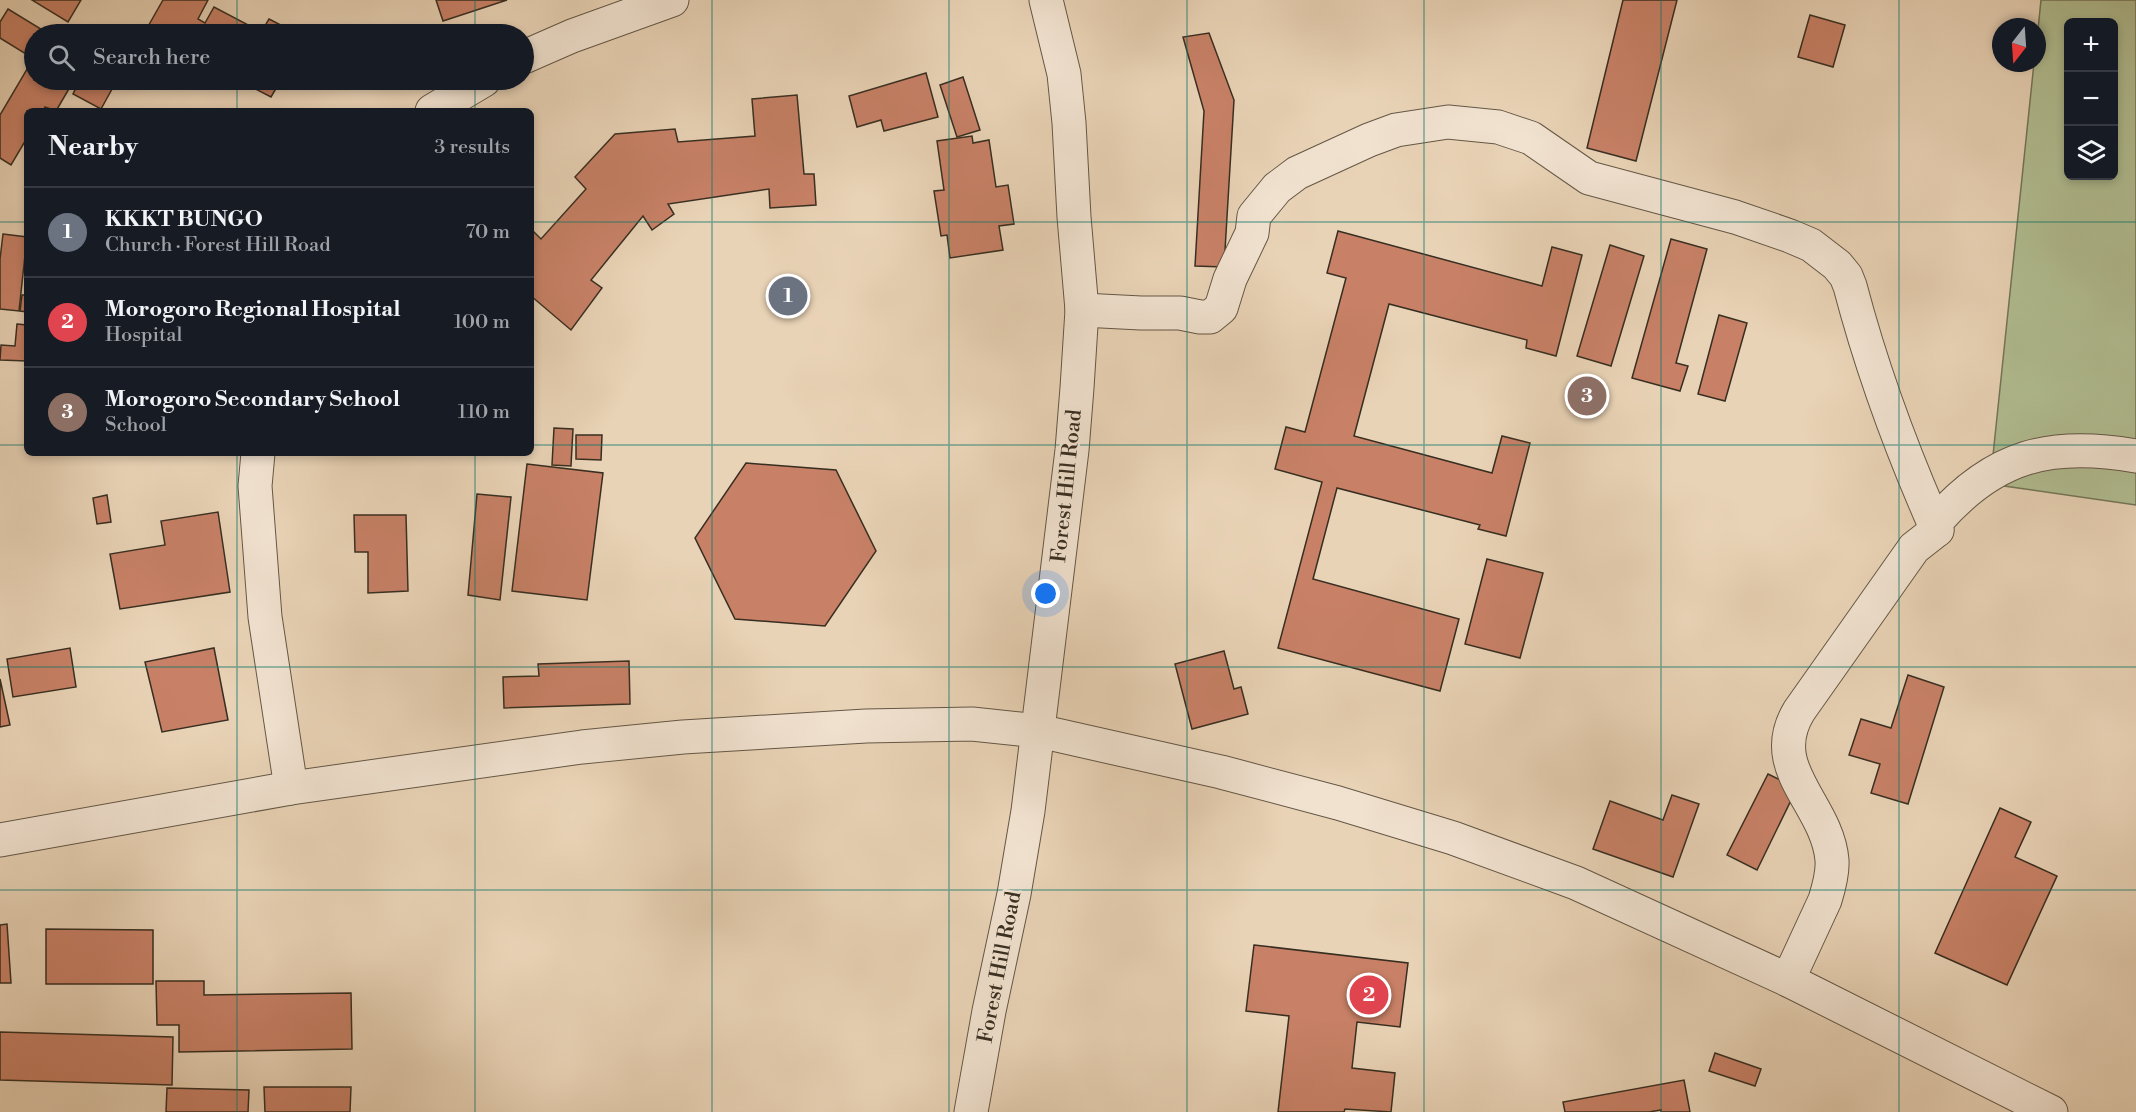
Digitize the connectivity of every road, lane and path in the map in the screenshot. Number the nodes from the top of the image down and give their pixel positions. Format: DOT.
graph roads {
  1 [pos="672,0"];
  2 [pos="1046,0"];
  3 [pos="534,53"];
  4 [pos="467,90"];
  5 [pos="437,108"];
  6 [pos="1082,310"];
  7 [pos="258,456"];
  8 [pos="2136,456"];
  9 [pos="1937,530"];
  10 [pos="1039,731"];
  11 [pos="291,788"];
  12 [pos="0,840"];
  13 [pos="1788,980"];
  14 [pos="970,1112"];
  15 [pos="2051,1112"];
  1 -- 3 [label="street"];
  2 -- 6 [label="street, Forest Hill Road"];
  4 -- 5 [label="street"];
  6 -- 9 [label="street"];
  6 -- 10 [label="street, Forest Hill Road"];
  7 -- 11 [label="street"];
  8 -- 9 [label="street"];
  9 -- 13 [label="street"];
  10 -- 11 [label="street"];
  10 -- 13 [label="street"];
  10 -- 14 [label="street, Forest Hill Road"];
  11 -- 12 [label="street"];
  13 -- 15 [label="street"];
}
